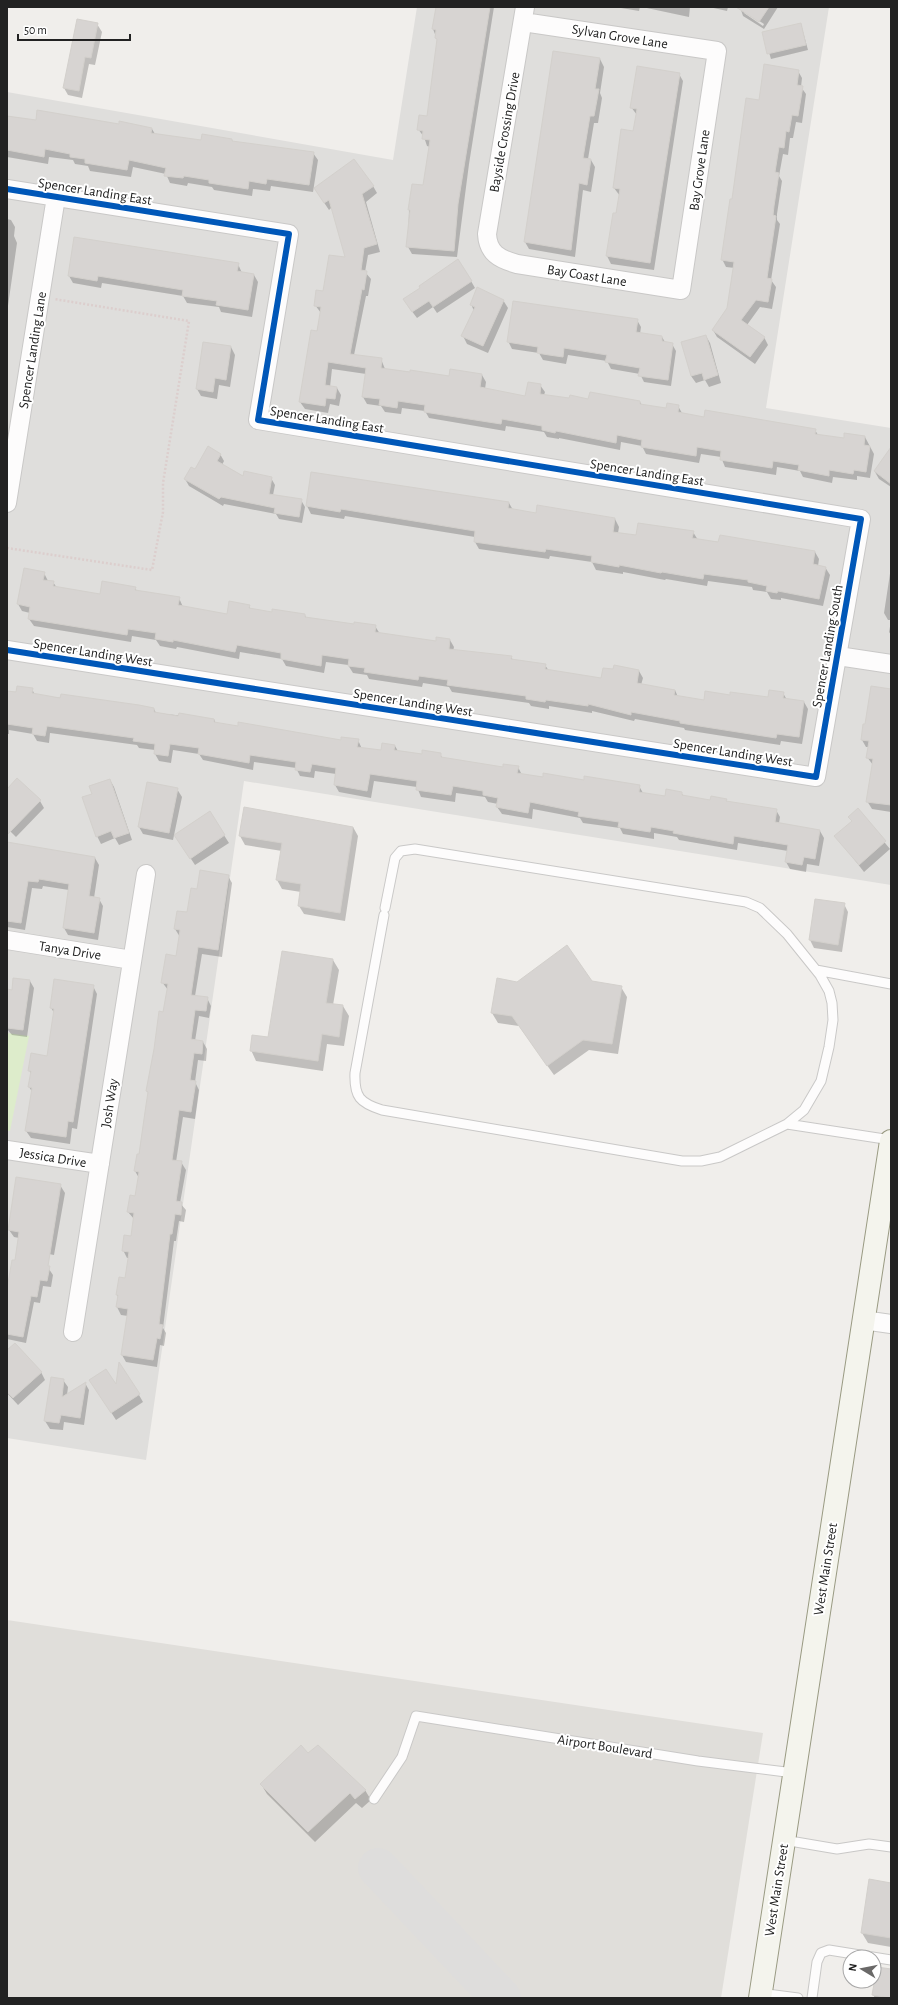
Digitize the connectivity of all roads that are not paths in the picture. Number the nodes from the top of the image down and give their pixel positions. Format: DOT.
graph roads {
  1 [pos="524,14"];
  2 [pos="717,51"];
  3 [pos="7,189"];
  4 [pos="56,197"];
  5 [pos="494,254"];
  6 [pos="682,290"];
  7 [pos="7,502"];
  8 [pos="861,519"];
  9 [pos="7,650"];
  10 [pos="838,656"];
  11 [pos="891,664"];
  12 [pos="816,777"];
  13 [pos="146,874"];
  14 [pos="7,940"];
  15 [pos="132,960"];
  16 [pos="816,970"];
  17 [pos="891,984"];
  18 [pos="787,1124"];
  19 [pos="891,1141"];
  20 [pos="7,1150"];
  21 [pos="100,1164"];
  22 [pos="863,1320"];
  23 [pos="891,1324"];
  24 [pos="72,1332"];
  25 [pos="794,1773"];
  26 [pos="374,1799"];
  27 [pos="784,1840"];
  28 [pos="891,1847"];
  29 [pos="891,1960"];
  30 [pos="760,1995"];
  31 [pos="798,1998"];
  32 [pos="812,1998"];
  1 -- 2 [label="street, Sylvan Grove Lane"];
  1 -- 5 [label="street, Bayside Crossing Drive"];
  2 -- 6 [label="street, Bay Grove Lane"];
  3 -- 4 [label="street, Spencer Landing East"];
  4 -- 7 [label="street, Spencer Landing Lane"];
  4 -- 8 [label="street, Spencer Landing East"];
  5 -- 6 [label="street, Bay Coast Lane"];
  8 -- 10 [label="street, Spencer Landing South"];
  9 -- 12 [label="street, Spencer Landing West"];
  10 -- 11 [label="street"];
  10 -- 12 [label="street, Spencer Landing South"];
  13 -- 15 [label="street, Josh Way"];
  14 -- 15 [label="street, Tanya Drive"];
  15 -- 21 [label="street, Josh Way"];
  16 -- 17 [label="lane"];
  16 -- 18 [label="lane"];
  16 -- 18 [label="lane"];
  18 -- 19 [label="lane"];
  19 -- 22 [label="main road, West Main Street"];
  20 -- 21 [label="street, Jessica Drive"];
  21 -- 24 [label="street, Josh Way"];
  22 -- 23 [label="street"];
  22 -- 25 [label="main road, West Main Street"];
  25 -- 26 [label="lane, Airport Boulevard"];
  25 -- 27 [label="main road, West Main Street"];
  27 -- 28 [label="lane"];
  27 -- 30 [label="main road, West Main Street"];
  29 -- 32 [label="lane"];
  30 -- 31 [label="lane"];
}
